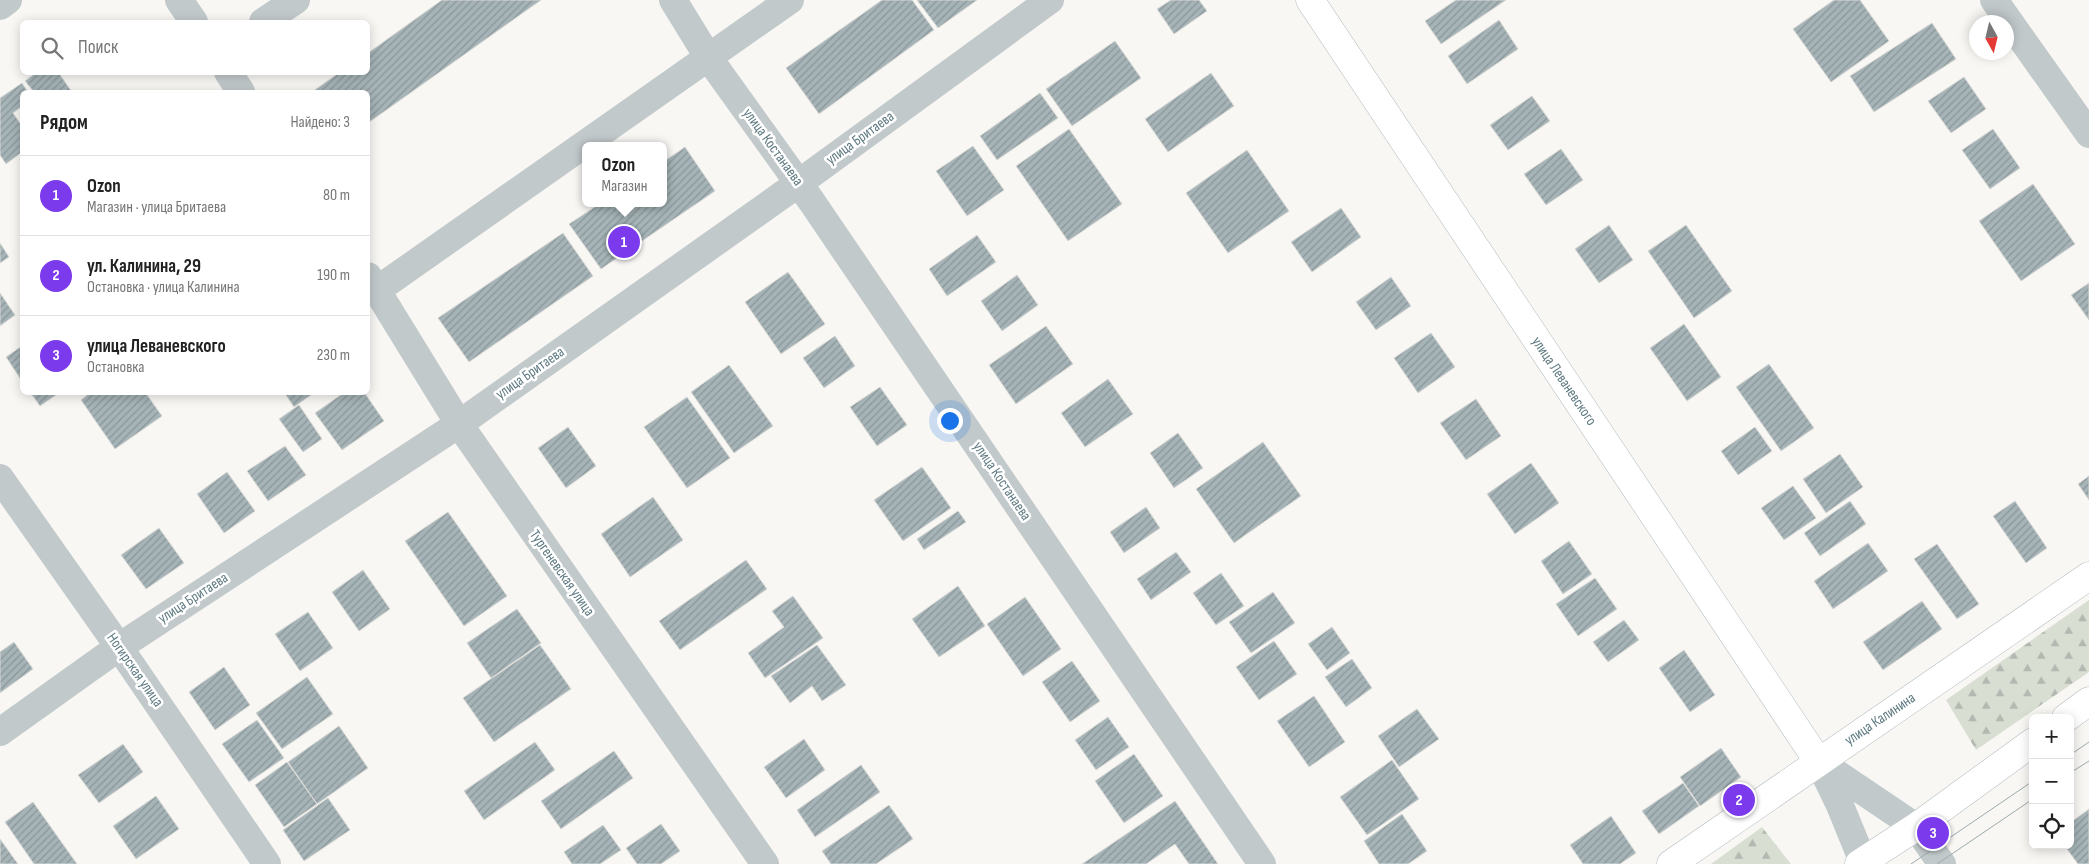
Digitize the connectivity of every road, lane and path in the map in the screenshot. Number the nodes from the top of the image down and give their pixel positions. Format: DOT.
graph roads {
  1 [pos="8,0"];
  2 [pos="179,0"];
  3 [pos="296,0"];
  4 [pos="673,0"];
  5 [pos="790,0"];
  6 [pos="1050,0"];
  7 [pos="1310,0"];
  8 [pos="1994,0"];
  9 [pos="0,6"];
  10 [pos="193,20"];
  11 [pos="267,20"];
  12 [pos="708,57"];
  13 [pos="230,75"];
  14 [pos="240,90"];
  15 [pos="2089,134"];
  16 [pos="799,183"];
  17 [pos="372,283"];
  18 [pos="459,424"];
  19 [pos="0,478"];
  20 [pos="2089,576"];
  21 [pos="119,647"];
  22 [pos="2089,701"];
  23 [pos="2071,714"];
  24 [pos="0,732"];
  25 [pos="2029,745"];
  26 [pos="1818,761"];
  27 [pos="1916,827"];
  28 [pos="1862,863"];
  29 [pos="267,864"];
  30 [pos="765,864"];
  31 [pos="1262,864"];
  32 [pos="1671,864"];
  33 [pos="1942,864"];
  1 -- 9 [label="street"];
  2 -- 10 [label="street"];
  3 -- 11 [label="street"];
  4 -- 12 [label="street, улица Костанаева"];
  5 -- 12 [label="street"];
  6 -- 16 [label="street, улица Бритаева"];
  7 -- 26 [label="street, улица Леваневского"];
  8 -- 15 [label="street"];
  12 -- 16 [label="street, улица Костанаева"];
  12 -- 17 [label="street"];
  13 -- 14 [label="street"];
  16 -- 18 [label="street, улица Бритаева"];
  16 -- 31 [label="street, улица Костанаева"];
  17 -- 18 [label="street, Тургеневская улица"];
  18 -- 21 [label="street, улица Бритаева"];
  18 -- 30 [label="street, Тургеневская улица"];
  19 -- 21 [label="street, Ногирская улица"];
  20 -- 26 [label="street, улица Калинина"];
  21 -- 24 [label="street, улица Бритаева"];
  21 -- 29 [label="street, Ногирская улица"];
  22 -- 23 [label="street"];
  25 -- 27 [label="street"];
  26 -- 27 [label="street, улица Леваневского"];
  26 -- 28 [label="street, улица Леваневского"];
  26 -- 32 [label="street, улица Калинина"];
  27 -- 28 [label="street"];
  27 -- 33 [label="street, улица Леваневского"];
}
